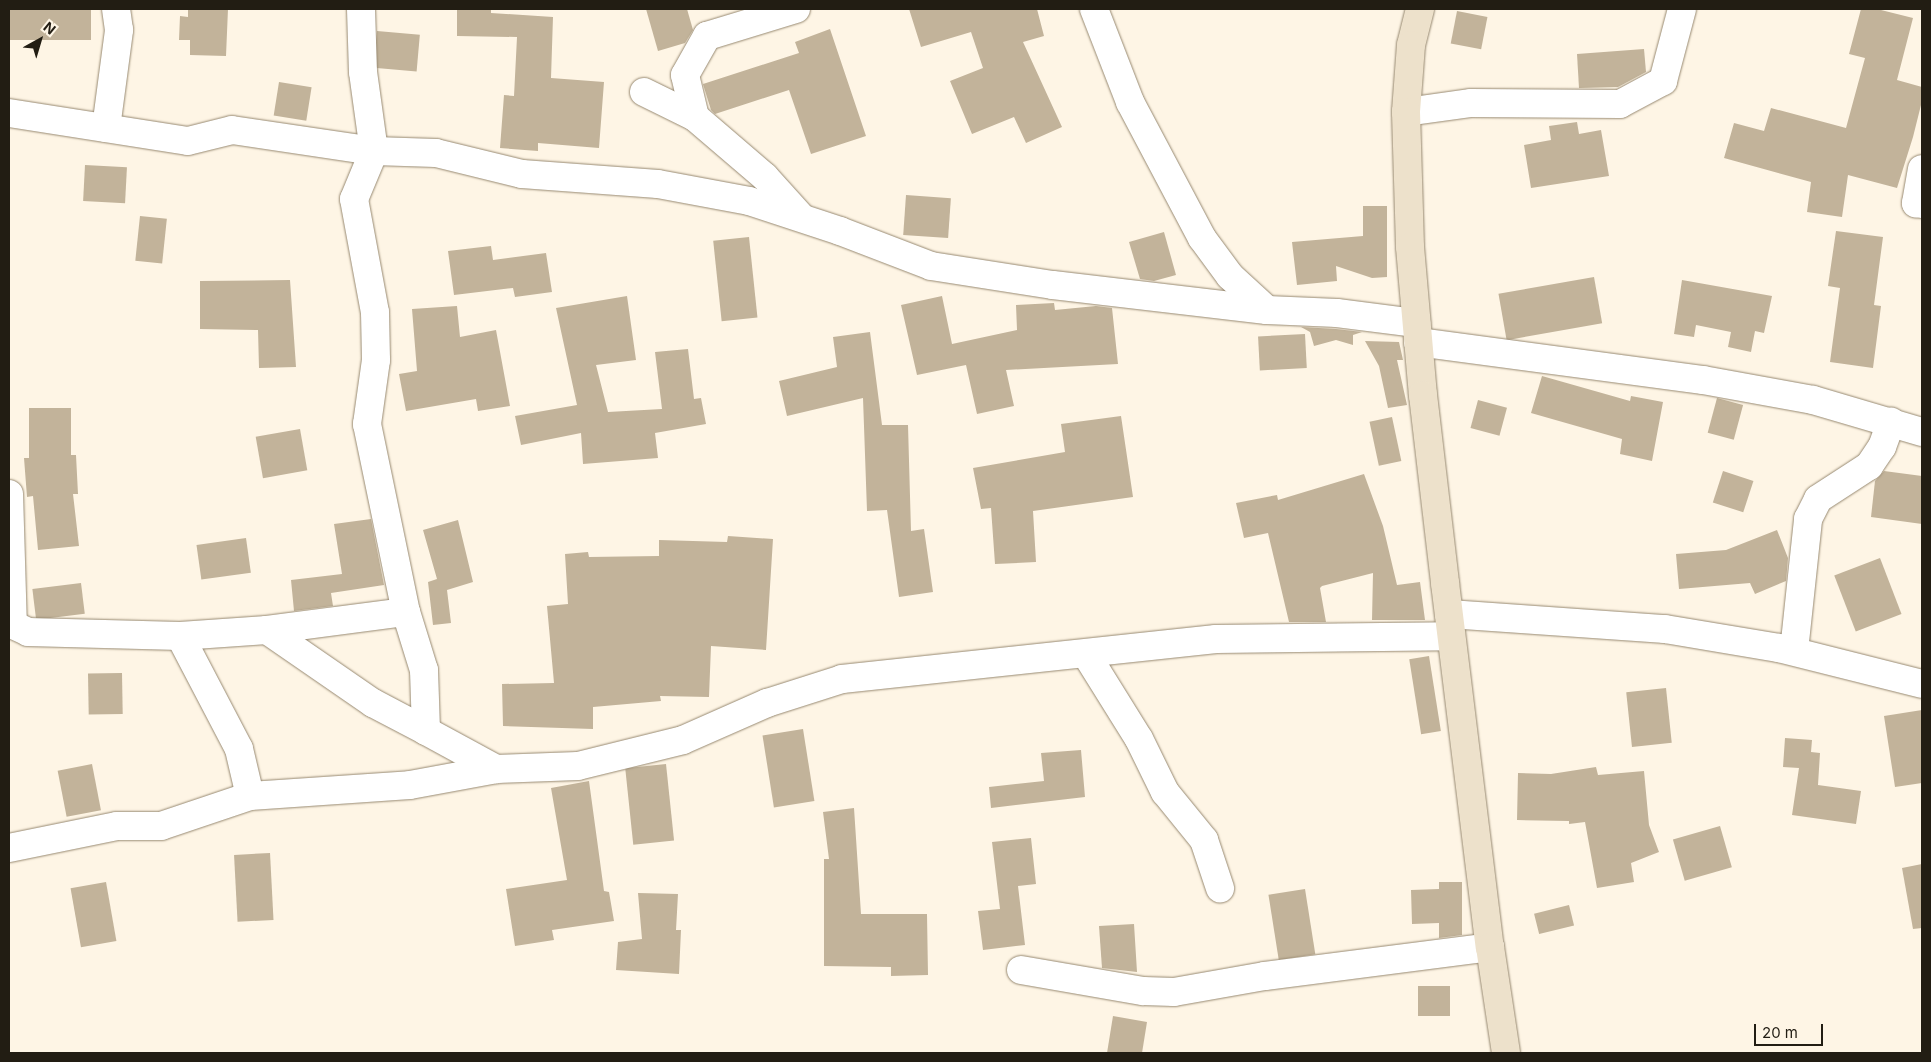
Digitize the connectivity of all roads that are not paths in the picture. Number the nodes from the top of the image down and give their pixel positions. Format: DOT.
graph roads {
  1 [pos="116,9"];
  2 [pos="361,9"];
  3 [pos="796,9"];
  4 [pos="1094,9"];
  5 [pos="1420,9"];
  6 [pos="1682,9"];
  7 [pos="644,92"];
  8 [pos="1406,112"];
  9 [pos="9,113"];
  10 [pos="695,117"];
  11 [pos="106,128"];
  12 [pos="374,151"];
  13 [pos="1922,169"];
  14 [pos="1922,204"];
  15 [pos="802,218"];
  16 [pos="1267,310"];
  17 [pos="1417,332"];
  18 [pos="1890,422"];
  19 [pos="1922,432"];
  20 [pos="9,494"];
  21 [pos="406,612"];
  22 [pos="11,624"];
  23 [pos="1450,625"];
  24 [pos="267,630"];
  25 [pos="180,636"];
  26 [pos="1794,651"];
  27 [pos="1086,654"];
  28 [pos="1922,684"];
  29 [pos="426,731"];
  30 [pos="496,769"];
  31 [pos="250,796"];
  32 [pos="9,848"];
  33 [pos="1220,888"];
  34 [pos="1490,947"];
  35 [pos="1021,970"];
  36 [pos="1506,1053"];
  1 -- 11 [label="street"];
  2 -- 12 [label="street"];
  3 -- 10 [label="street"];
  4 -- 16 [label="street"];
  5 -- 8 [label="street"];
  6 -- 8 [label="street"];
  7 -- 10 [label="street"];
  8 -- 17 [label="street"];
  9 -- 11 [label="street"];
  10 -- 15 [label="street"];
  11 -- 12 [label="street"];
  12 -- 15 [label="street"];
  12 -- 21 [label="street"];
  13 -- 14 [label="street"];
  15 -- 16 [label="street"];
  16 -- 17 [label="street"];
  17 -- 18 [label="street"];
  17 -- 23 [label="street"];
  18 -- 19 [label="street"];
  18 -- 26 [label="street"];
  20 -- 22 [label="street"];
  21 -- 24 [label="street"];
  21 -- 29 [label="street"];
  22 -- 25 [label="street"];
  23 -- 26 [label="street"];
  23 -- 27 [label="street"];
  23 -- 34 [label="street"];
  24 -- 25 [label="street"];
  24 -- 29 [label="street"];
  25 -- 31 [label="street"];
  26 -- 28 [label="street"];
  27 -- 30 [label="street"];
  27 -- 33 [label="street"];
  29 -- 30 [label="street"];
  30 -- 31 [label="street"];
  31 -- 32 [label="street"];
  34 -- 35 [label="street"];
  34 -- 36 [label="street"];
}
